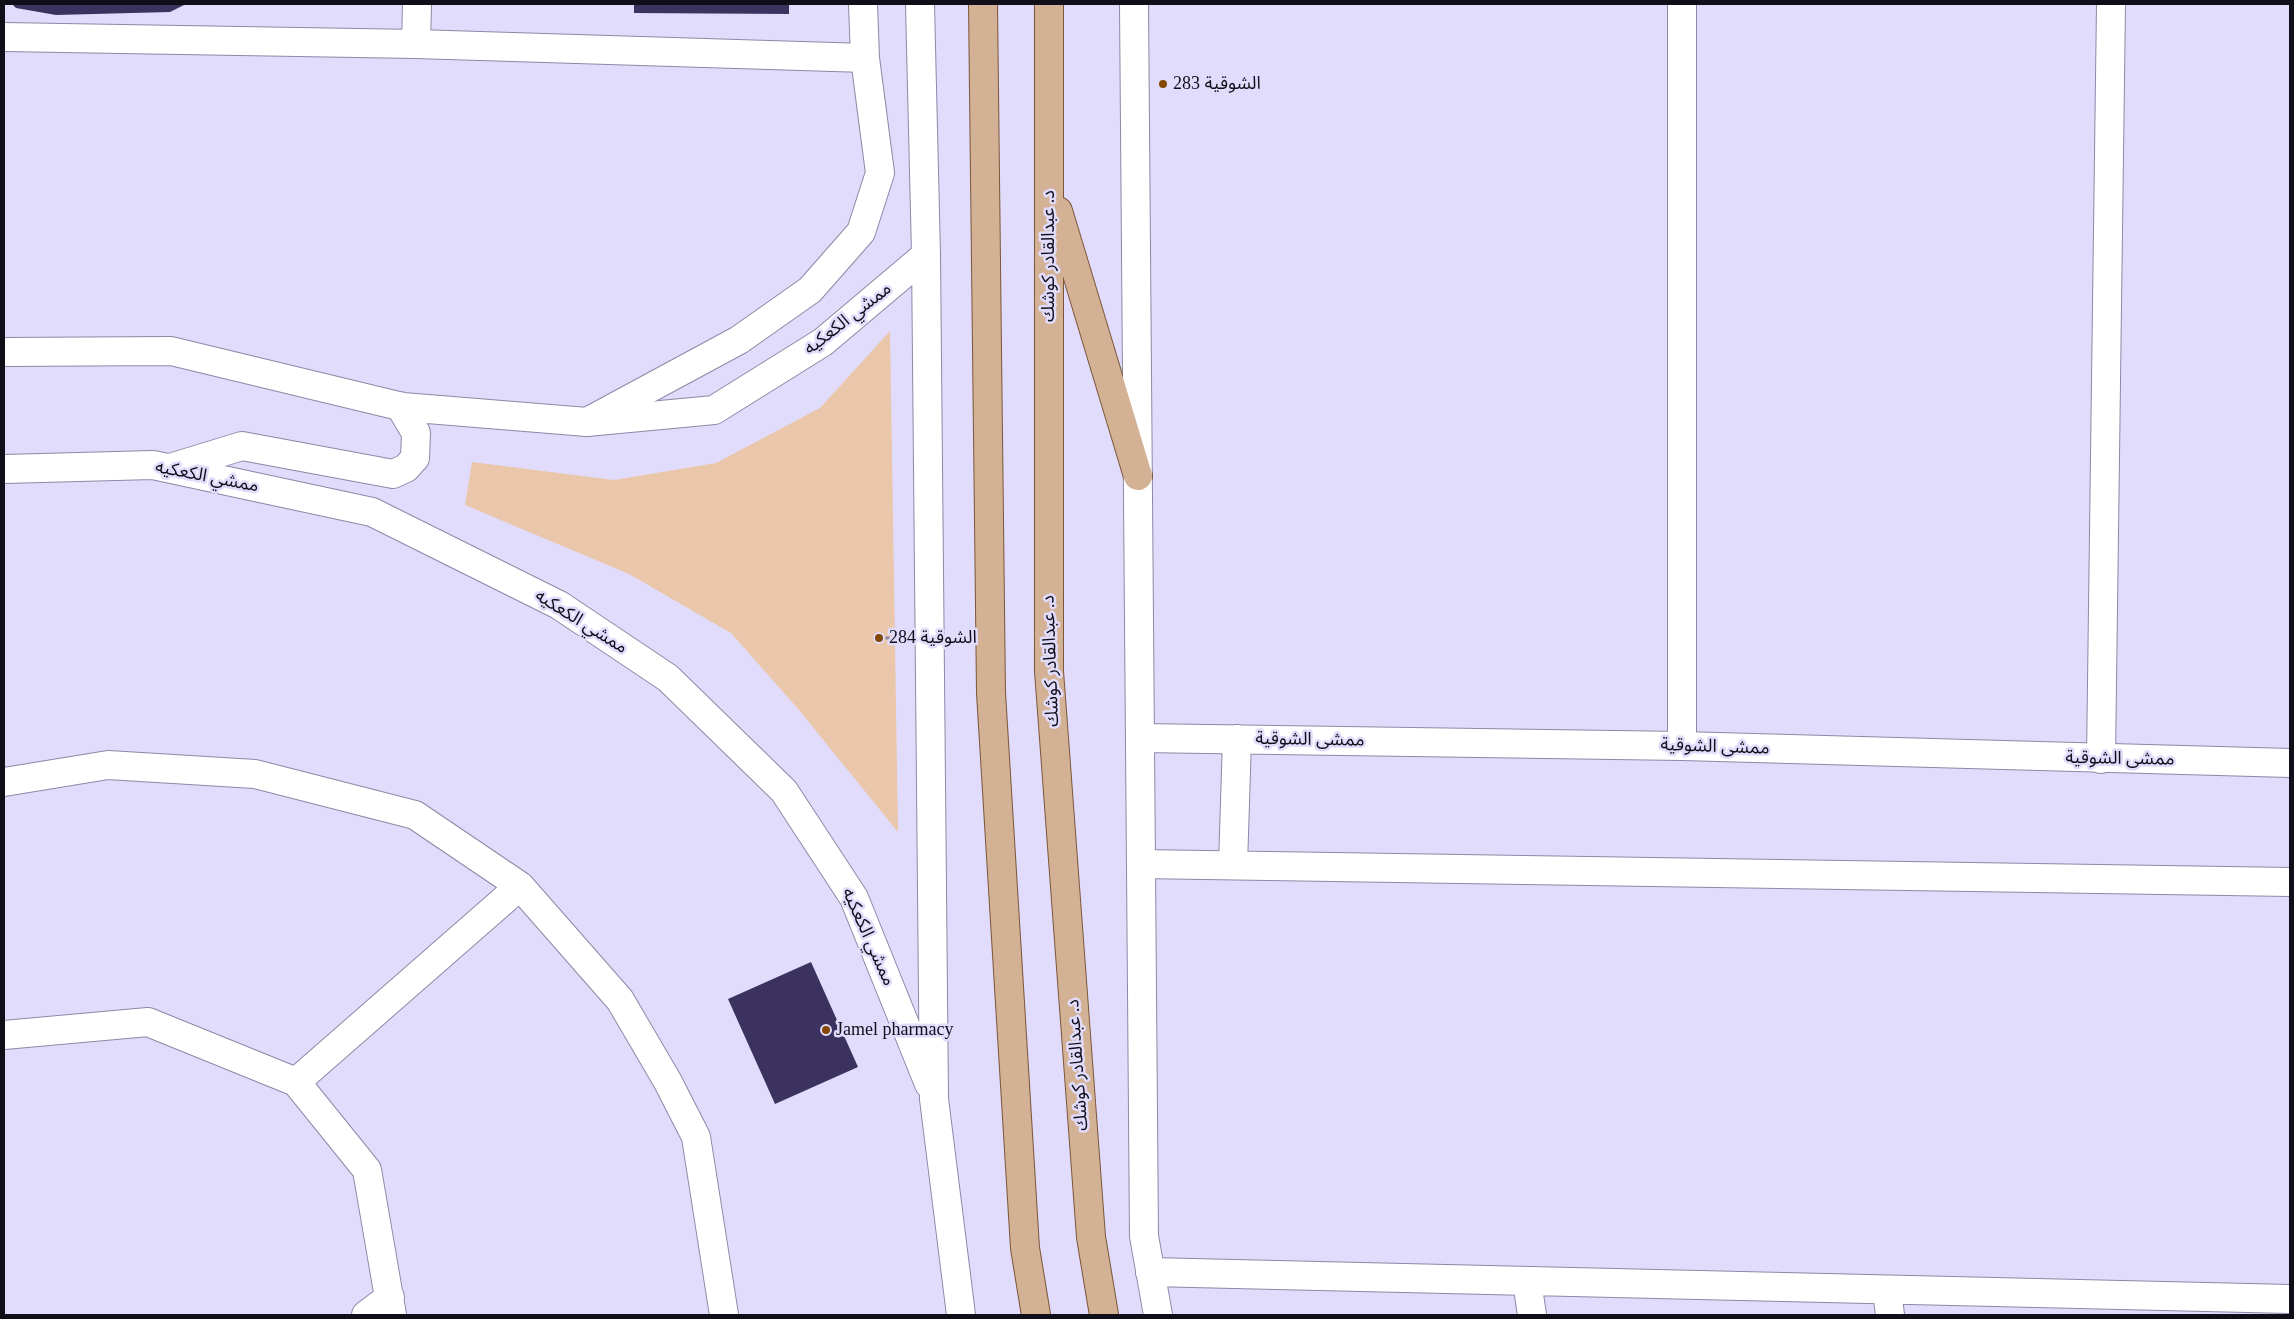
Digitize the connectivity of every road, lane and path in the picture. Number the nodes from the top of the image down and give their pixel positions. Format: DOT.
graph roads {
  1 [pos="417,4"];
  2 [pos="863,4"];
  3 [pos="920,4"];
  4 [pos="983,4"];
  5 [pos="1049,4"];
  6 [pos="1134,4"];
  7 [pos="1682,4"];
  8 [pos="2111,4"];
  9 [pos="4,37"];
  10 [pos="416,44"];
  11 [pos="865,58"];
  12 [pos="1049,182"];
  13 [pos="926,255"];
  14 [pos="4,352"];
  15 [pos="400,406"];
  16 [pos="588,422"];
  17 [pos="169,468"];
  18 [pos="4,469"];
  19 [pos="1138,476"];
  20 [pos="1140,738"];
  21 [pos="1237,739"];
  22 [pos="1682,746"];
  23 [pos="2101,759"];
  24 [pos="2290,763"];
  25 [pos="4,782"];
  26 [pos="1141,864"];
  27 [pos="1233,865"];
  28 [pos="2290,882"];
  29 [pos="520,886"];
  30 [pos="4,1035"];
  31 [pos="296,1082"];
  32 [pos="934,1099"];
  33 [pos="1150,1272"];
  34 [pos="1527,1280"];
  35 [pos="2290,1299"];
  36 [pos="1889,1303"];
  37 [pos="391,1306"];
  38 [pos="366,1315"];
  39 [pos="724,1315"];
  40 [pos="961,1315"];
  41 [pos="1036,1315"];
  42 [pos="1104,1315"];
  43 [pos="1158,1315"];
  44 [pos="1532,1315"];
  1 -- 10 [label="street"];
  2 -- 11 [label="street"];
  3 -- 13 [label="street"];
  4 -- 41 [label="main road"];
  5 -- 12 [label="main road, د. عبدالقادر كوشك"];
  6 -- 19 [label="street"];
  7 -- 22 [label="street"];
  8 -- 23 [label="street"];
  9 -- 10 [label="street"];
  10 -- 11 [label="street"];
  11 -- 16 [label="street"];
  12 -- 19 [label="main road"];
  12 -- 42 [label="main road, د. عبدالقادر كوشك"];
  13 -- 16 [label="street, ممشي الكعكيه"];
  13 -- 32 [label="street"];
  14 -- 15 [label="street, ممشي الكعكيه"];
  15 -- 16 [label="street, ممشي الكعكيه"];
  15 -- 17 [label="street"];
  17 -- 18 [label="street, ممشي الكعكيه"];
  17 -- 32 [label="street, ممشي الكعكيه"];
  19 -- 20 [label="street"];
  20 -- 21 [label="street, ممشى الشوقية"];
  20 -- 26 [label="street"];
  21 -- 22 [label="street, ممشى الشوقية"];
  21 -- 27 [label="street"];
  22 -- 23 [label="street, ممشى الشوقية"];
  23 -- 24 [label="street, ممشى الشوقية"];
  25 -- 29 [label="street"];
  26 -- 27 [label="street"];
  26 -- 33 [label="street"];
  27 -- 28 [label="street"];
  29 -- 31 [label="street"];
  29 -- 39 [label="street"];
  30 -- 31 [label="street"];
  31 -- 37 [label="street"];
  32 -- 40 [label="street"];
  33 -- 34 [label="street"];
  33 -- 43 [label="street"];
  34 -- 36 [label="street"];
  34 -- 44 [label="street"];
  35 -- 36 [label="street"];
  37 -- 38 [label="street"];
}
